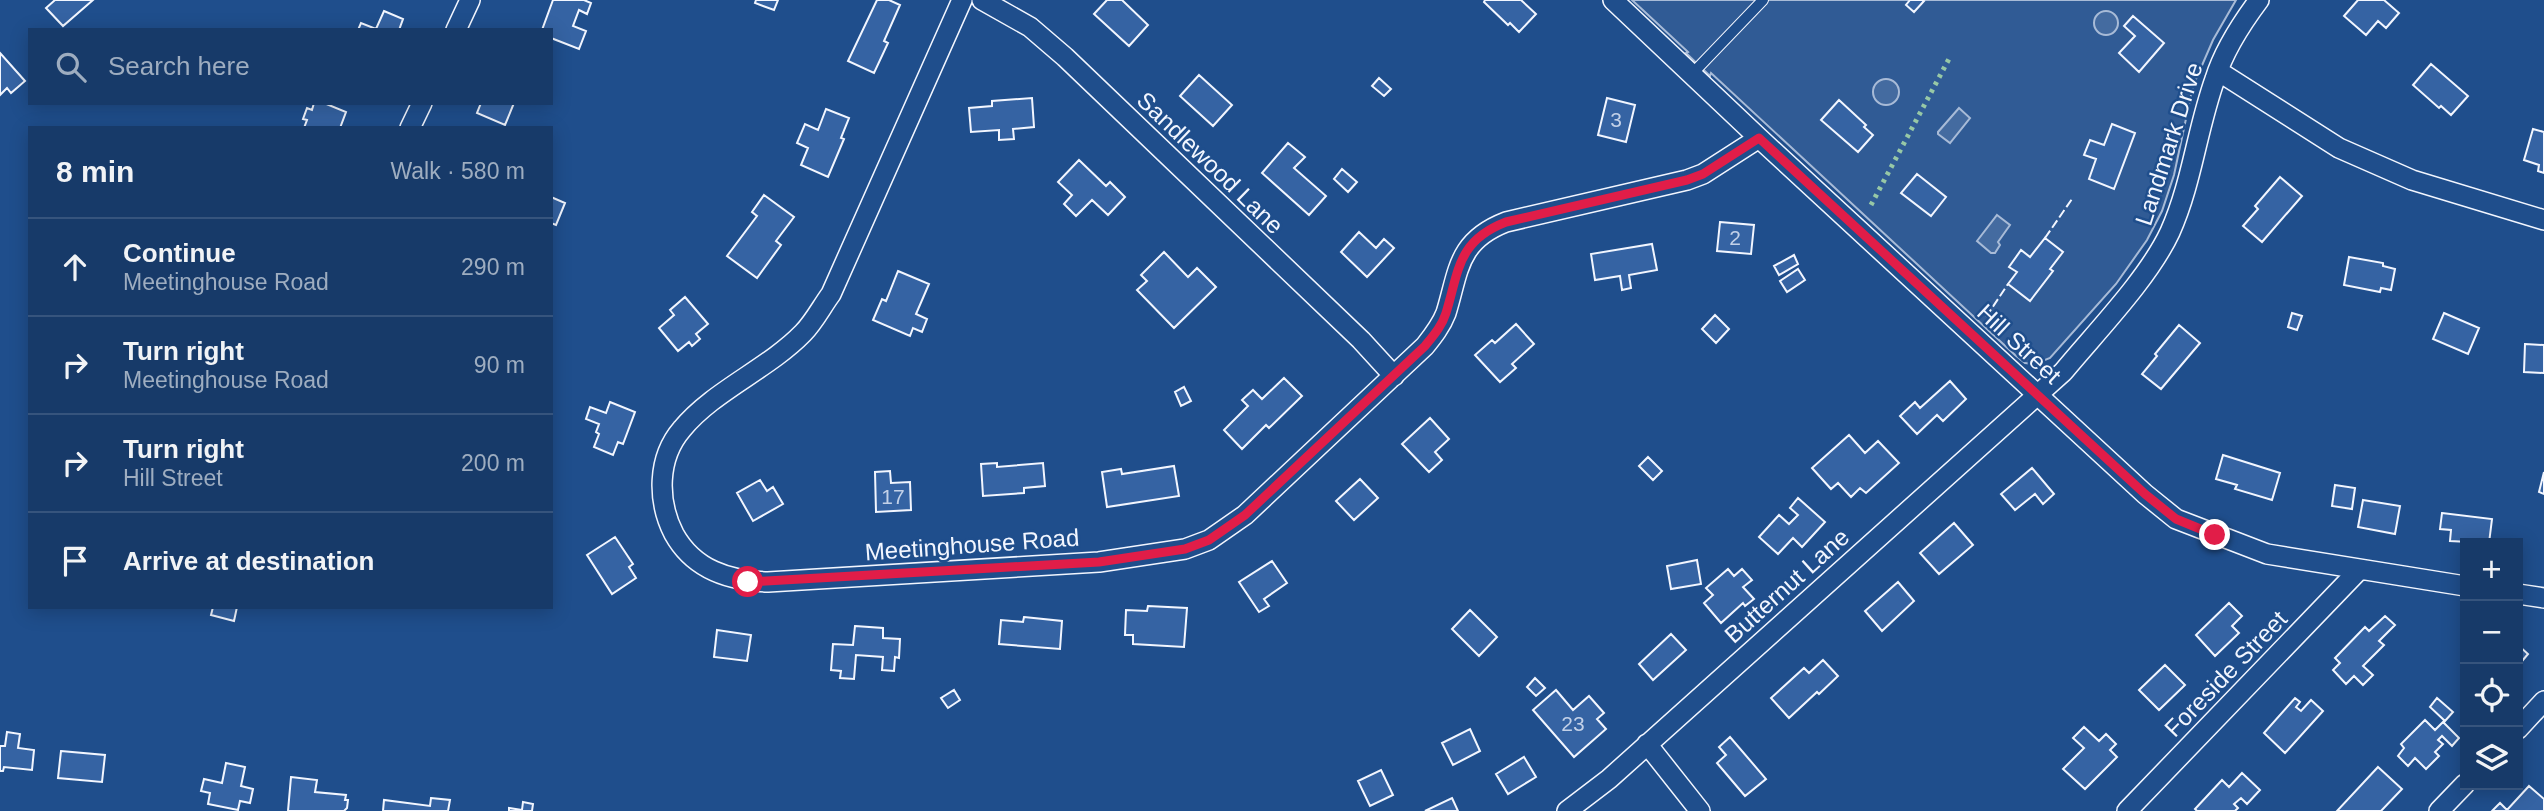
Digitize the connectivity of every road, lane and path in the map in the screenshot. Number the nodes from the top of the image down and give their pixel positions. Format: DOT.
graph roads {
  1 [pos="470,0"];
  2 [pos="962,0"];
  3 [pos="982,0"];
  4 [pos="1613,0"];
  5 [pos="1763,0"];
  6 [pos="2259,0"];
  7 [pos="457,28"];
  8 [pos="2217,71"];
  9 [pos="1692,74"];
  10 [pos="421,105"];
  11 [pos="411,126"];
  12 [pos="1759,138"];
  13 [pos="2544,220"];
  14 [pos="1394,376"];
  15 [pos="2037,394"];
  16 [pos="2360,570"];
  17 [pos="2460,585"];
  18 [pos="2523,595"];
  19 [pos="2544,598"];
  20 [pos="2544,701"];
  21 [pos="2520,727"];
  22 [pos="1647,744"];
  23 [pos="2460,789"];
  24 [pos="1567,811"];
  25 [pos="1700,811"];
  26 [pos="2127,811"];
  27 [pos="2440,811"];
  1 -- 7 [label="street"];
  2 -- 14 [label="street, Meetinghouse Road"];
  3 -- 14 [label="street, Sandlewood Lane"];
  4 -- 9 [label="street, Hill Street"];
  5 -- 9 [label="lane"];
  6 -- 8 [label="street, Landmark Drive"];
  8 -- 13 [label="street"];
  8 -- 15 [label="street, Landmark Drive"];
  9 -- 12 [label="street, Hill Street"];
  10 -- 11 [label="street"];
  12 -- 14 [label="street, Meetinghouse Road"];
  12 -- 15 [label="street, Hill Street"];
  15 -- 16 [label="street, Hill Street"];
  15 -- 22 [label="street, Butternut Lane"];
  16 -- 17 [label="street, Hill Street"];
  16 -- 26 [label="street, Foreside Street"];
  18 -- 19 [label="street"];
  20 -- 21 [label="street"];
  22 -- 24 [label="street, Butternut Lane"];
  22 -- 25 [label="street"];
  23 -- 27 [label="street"];
}
